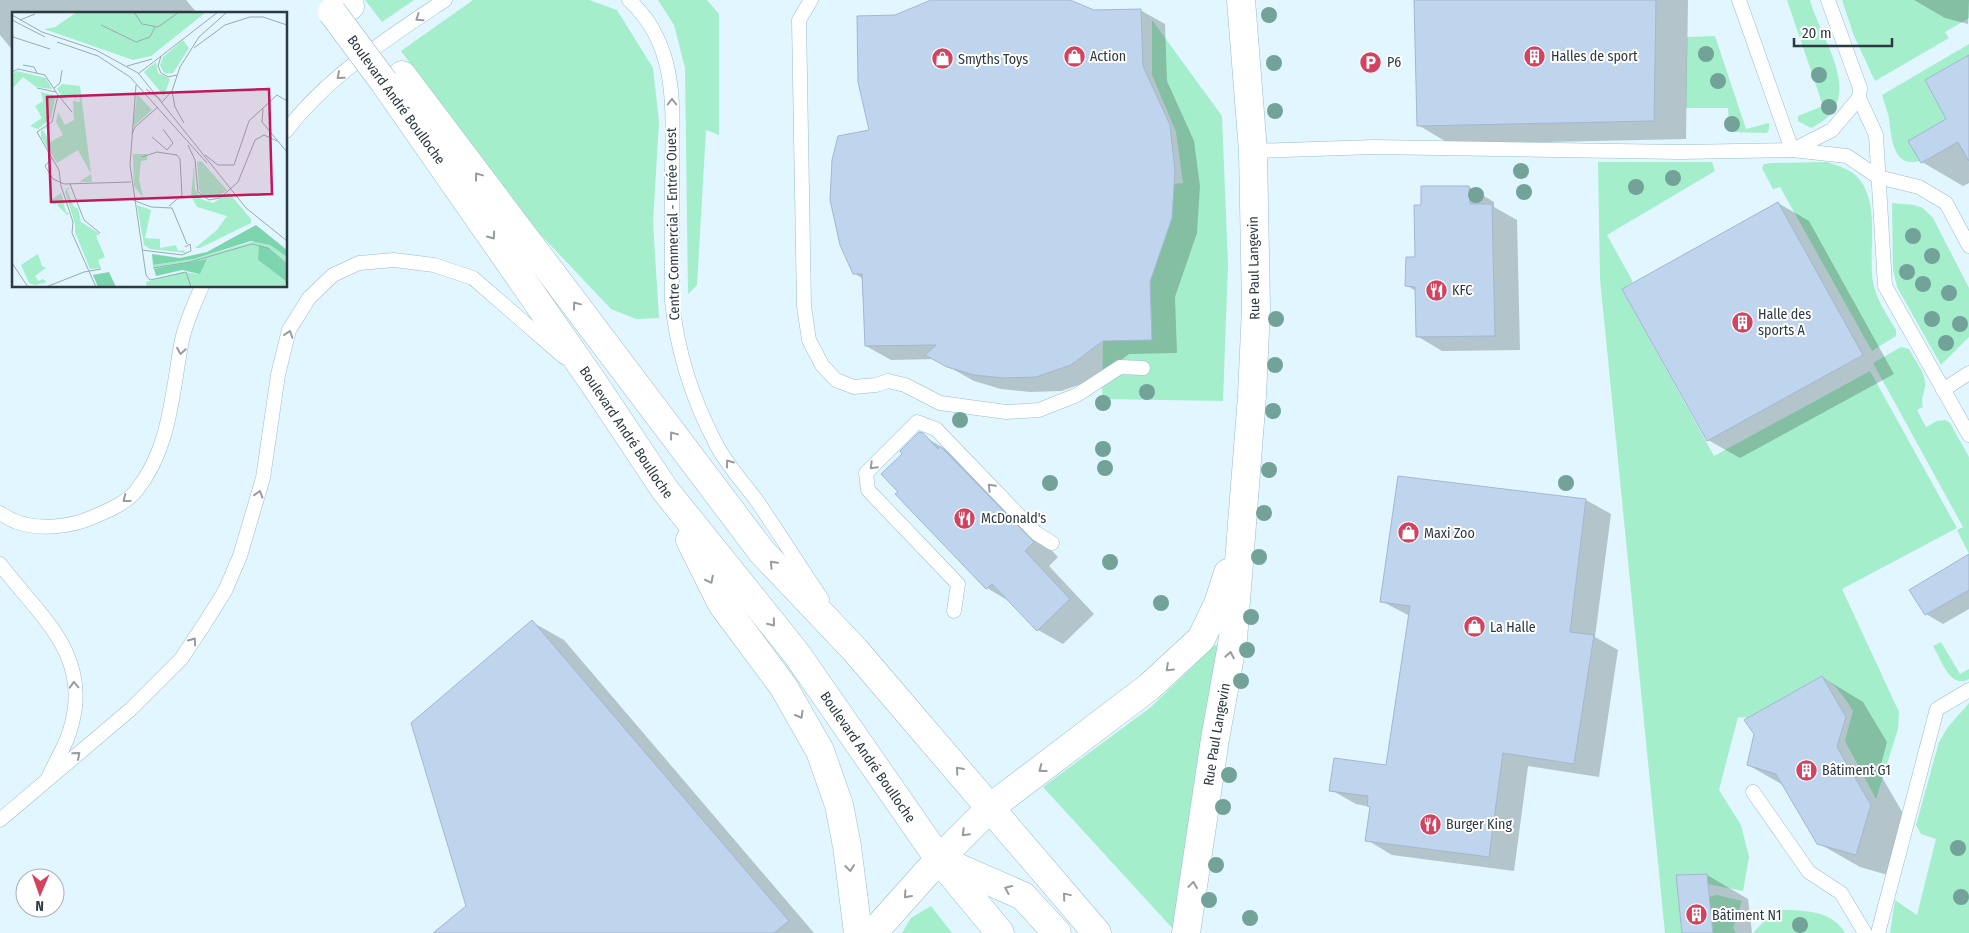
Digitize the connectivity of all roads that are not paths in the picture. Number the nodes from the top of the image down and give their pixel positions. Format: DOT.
graph roads {
  1 [pos="445,0"];
  2 [pos="629,0"];
  3 [pos="811,0"];
  4 [pos="1241,0"];
  5 [pos="1739,0"];
  6 [pos="1828,0"];
  7 [pos="337,4"];
  8 [pos="393,78"];
  9 [pos="1859,98"];
  10 [pos="288,129"];
  11 [pos="1792,150"];
  12 [pos="1253,151"];
  13 [pos="1878,177"];
  14 [pos="1969,246"];
  15 [pos="201,288"];
  16 [pos="1143,368"];
  17 [pos="1969,373"];
  18 [pos="593,382"];
  19 [pos="1943,390"];
  20 [pos="1969,435"];
  21 [pos="664,490"];
  22 [pos="0,513"];
  23 [pos="1240,536"];
  24 [pos="1052,543"];
  25 [pos="0,564"];
  26 [pos="954,611"];
  27 [pos="855,650"];
  28 [pos="1969,690"];
  29 [pos="47,781"];
  30 [pos="1753,792"];
  31 [pos="991,807"];
  32 [pos="0,820"];
  33 [pos="939,859"];
  34 [pos="858,933"];
  35 [pos="873,933"];
  36 [pos="1000,933"];
  37 [pos="1056,933"];
  38 [pos="1098,933"];
  39 [pos="1186,933"];
  40 [pos="1864,933"];
  41 [pos="1878,933"];
  1 -- 10 [label="lane, one-way"];
  27 -- 2 [label="lane, Centre Commercial - Entrée Ouest, one-way"];
  3 -- 16 [label="lane"];
  4 -- 12 [label="main road, Rue Paul Langevin"];
  5 -- 11 [label="lane"];
  6 -- 9 [label="lane"];
  7 -- 8 [label="main road, Boulevard André Boulloche"];
  8 -- 18 [label="main road, Boulevard André Boulloche, one-way"];
  27 -- 8 [label="main road, Boulevard André Boulloche, one-way"];
  9 -- 11 [label="lane"];
  9 -- 13 [label="lane"];
  11 -- 12 [label="lane"];
  11 -- 13 [label="lane"];
  12 -- 23 [label="main road, Rue Paul Langevin"];
  13 -- 14 [label="lane"];
  13 -- 19 [label="lane"];
  15 -- 22 [label="lane, one-way"];
  17 -- 19 [label="lane"];
  18 -- 21 [label="main road, Boulevard André Boulloche"];
  29 -- 18 [label="lane, one-way"];
  19 -- 20 [label="lane"];
  21 -- 33 [label="main road, Boulevard André Boulloche, one-way"];
  21 -- 34 [label="main road, one-way"];
  23 -- 31 [label="main road, Rue Paul Langevin, one-way"];
  39 -- 23 [label="main road, Rue Paul Langevin, one-way"];
  24 -- 26 [label="lane, one-way"];
  29 -- 25 [label="lane, one-way"];
  31 -- 27 [label="main road, Boulevard André Boulloche, one-way"];
  28 -- 41 [label="lane"];
  29 -- 32 [label="lane"];
  30 -- 40 [label="lane"];
  31 -- 33 [label="main road, Rue Paul Langevin, one-way"];
  38 -- 31 [label="main road, Boulevard André Boulloche, one-way"];
  33 -- 35 [label="main road, Rue Paul Langevin, one-way"];
  33 -- 36 [label="main road, Boulevard André Boulloche"];
  37 -- 33 [label="main road, one-way"];
}
